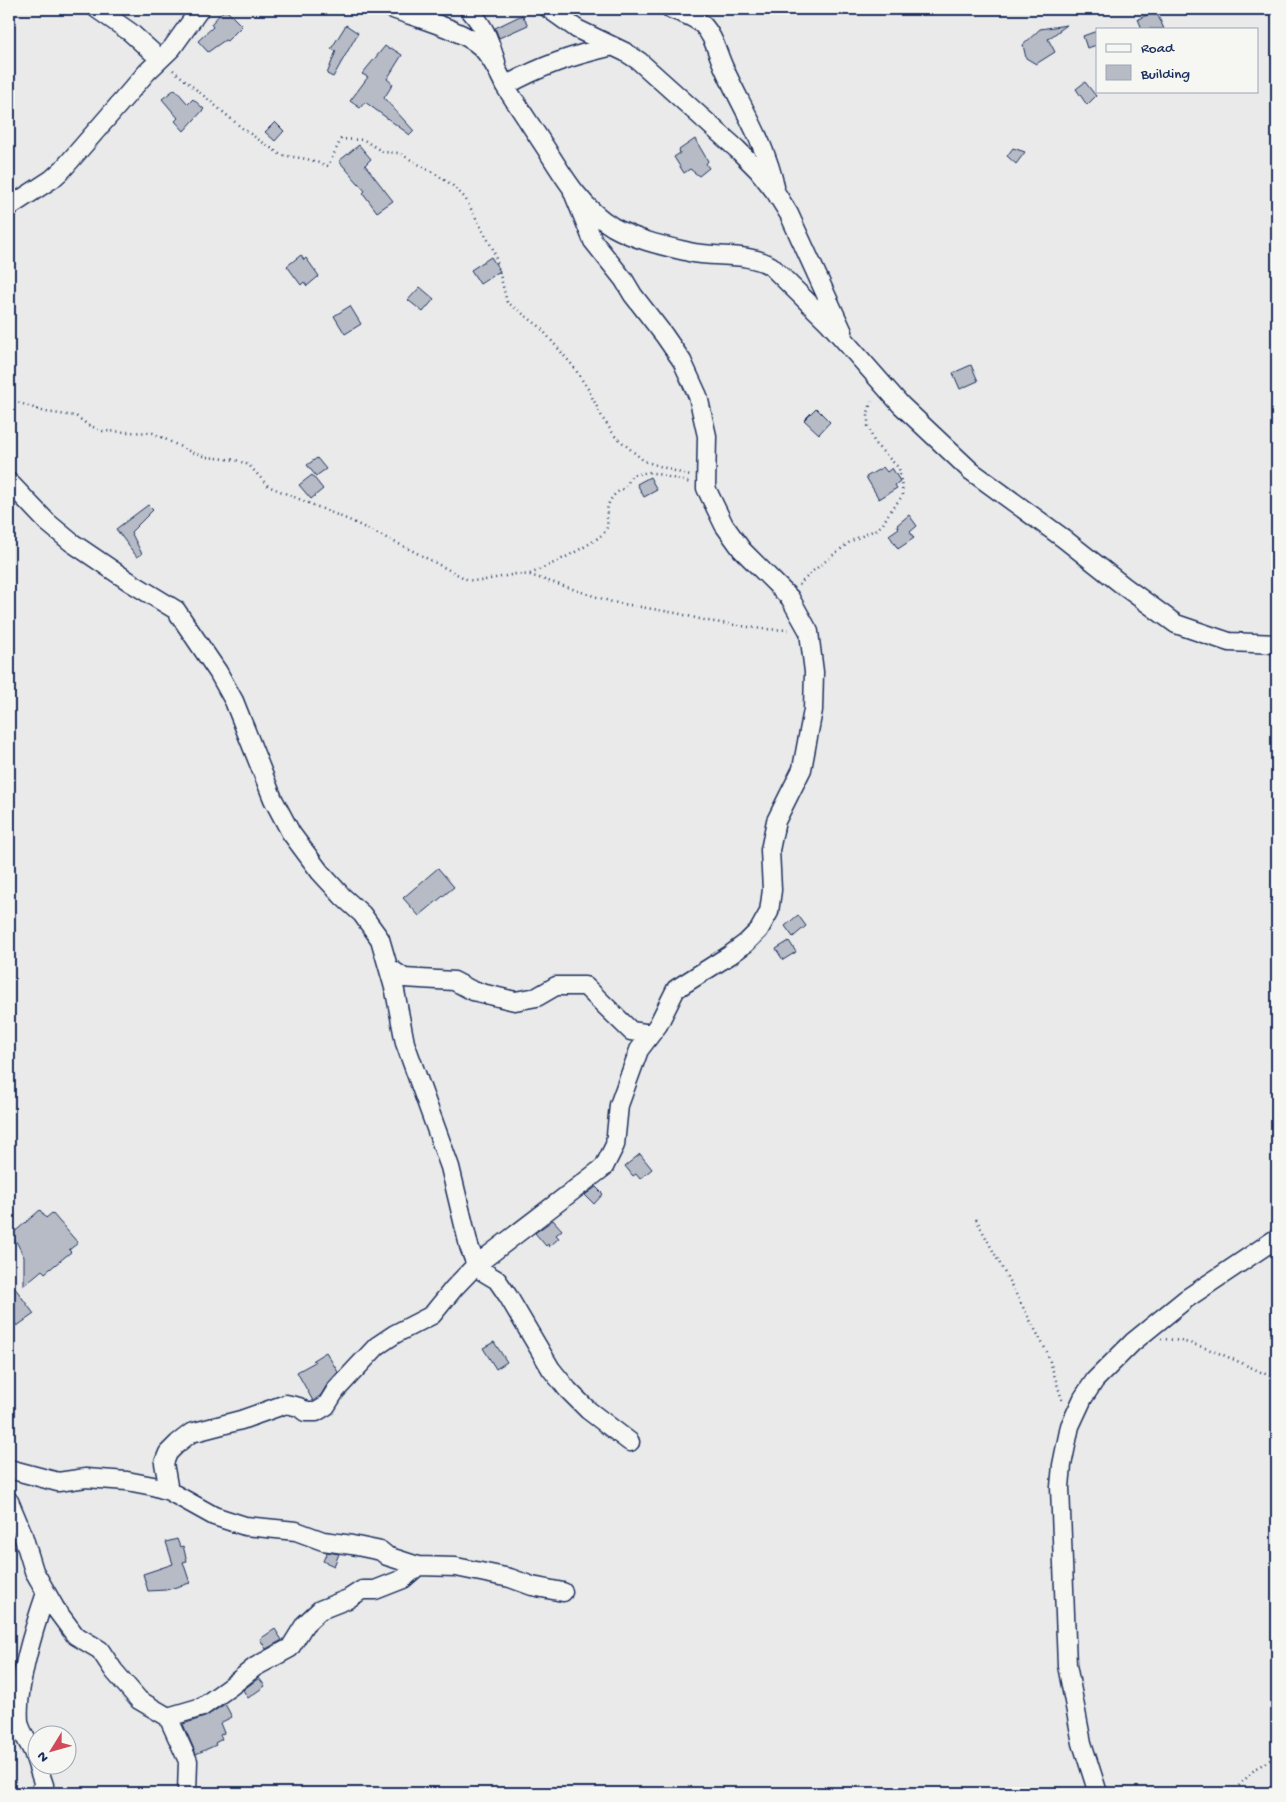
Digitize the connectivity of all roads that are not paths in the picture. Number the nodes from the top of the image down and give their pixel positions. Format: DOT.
graph roads {
  1 [pos="97,9"];
  2 [pos="200,9"];
  3 [pos="393,9"];
  4 [pos="469,9"];
  5 [pos="549,9"];
  6 [pos="671,9"];
  7 [pos="613,46"];
  8 [pos="160,59"];
  9 [pos="502,80"];
  10 [pos="573,192"];
  11 [pos="776,193"];
  12 [pos="9,207"];
  13 [pos="851,348"];
  14 [pos="9,482"];
  15 [pos="1277,644"];
  16 [pos="388,968"];
  17 [pos="651,1034"];
  18 [pos="1277,1238"];
  19 [pos="476,1265"];
  20 [pos="630,1442"];
  21 [pos="9,1470"];
  22 [pos="169,1491"];
  23 [pos="9,1501"];
  24 [pos="418,1566"];
  25 [pos="563,1592"];
  26 [pos="46,1593"];
  27 [pos="168,1717"];
  28 [pos="39,1793"];
  29 [pos="187,1793"];
  30 [pos="1098,1793"];
  1 -- 8 [label="street"];
  2 -- 8 [label="street"];
  3 -- 9 [label="street"];
  4 -- 9 [label="street"];
  5 -- 7 [label="street"];
  6 -- 11 [label="street"];
  7 -- 9 [label="street"];
  7 -- 11 [label="street"];
  8 -- 12 [label="street"];
  9 -- 10 [label="street"];
  10 -- 13 [label="street"];
  10 -- 17 [label="street"];
  11 -- 13 [label="street"];
  13 -- 15 [label="street"];
  14 -- 16 [label="street"];
  16 -- 17 [label="street"];
  16 -- 19 [label="street"];
  17 -- 19 [label="street"];
  18 -- 30 [label="street"];
  19 -- 20 [label="street"];
  19 -- 22 [label="street"];
  21 -- 22 [label="street"];
  22 -- 24 [label="street"];
  23 -- 26 [label="street"];
  24 -- 25 [label="street"];
  24 -- 27 [label="street"];
  26 -- 27 [label="street"];
  26 -- 28 [label="street"];
  27 -- 29 [label="street"];
}
